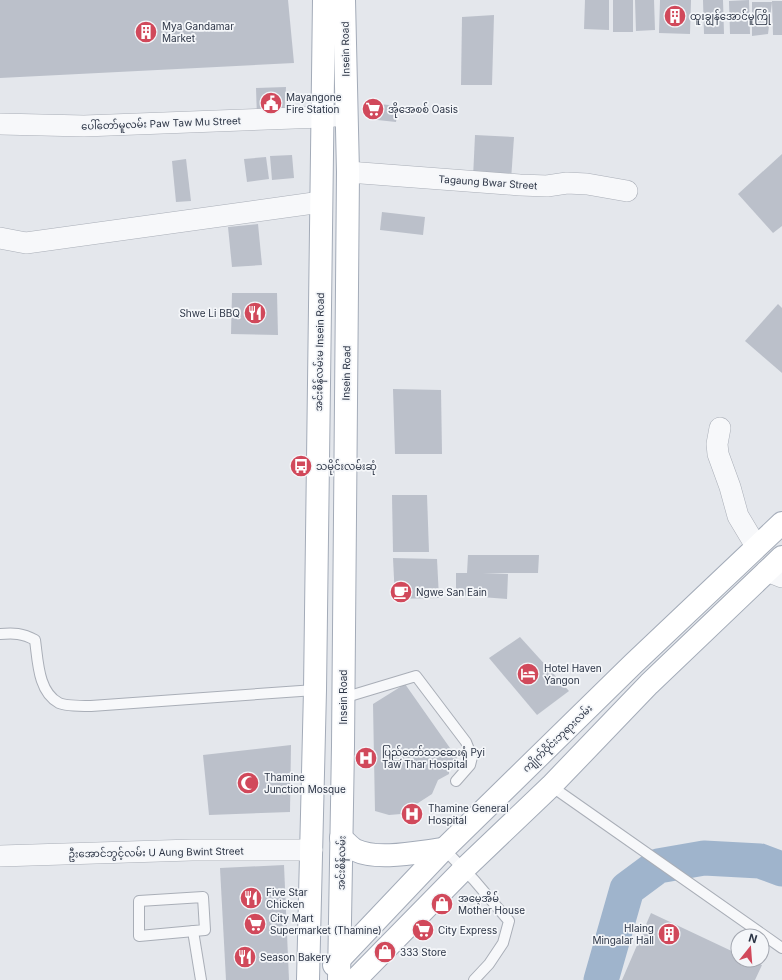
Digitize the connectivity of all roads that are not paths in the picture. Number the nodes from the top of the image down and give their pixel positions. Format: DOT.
graph roads {
  1 [pos="324,0"];
  2 [pos="344,0"];
  3 [pos="346,115"];
  4 [pos="322,117"];
  5 [pos="0,124"];
  6 [pos="348,172"];
  7 [pos="627,191"];
  8 [pos="321,202"];
  9 [pos="0,238"];
  10 [pos="720,428"];
  11 [pos="782,523"];
  12 [pos="756,546"];
  13 [pos="777,569"];
  14 [pos="0,634"];
  15 [pos="314,698"];
  16 [pos="343,698"];
  17 [pos="343,746"];
  18 [pos="456,781"];
  19 [pos="551,786"];
  20 [pos="341,838"];
  21 [pos="312,850"];
  22 [pos="444,850"];
  23 [pos="0,856"];
  24 [pos="464,869"];
  25 [pos="193,931"];
  26 [pos="782,948"];
  27 [pos="339,970"];
  28 [pos="201,980"];
  29 [pos="308,980"];
  30 [pos="322,980"];
  31 [pos="355,980"];
  32 [pos="474,980"];
  1 -- 4 [label="main road, အင်းစိန်လမ်းမ Insein Road"];
  2 -- 3 [label="main road, Insein Road"];
  3 -- 4 [label="street, ပေါ်တော်မူလမ်း Paw Taw Mu Street"];
  3 -- 6 [label="main road, Insein Road"];
  4 -- 5 [label="street, ပေါ်တော်မူလမ်း Paw Taw Mu Street"];
  4 -- 8 [label="main road, အင်းစိန်လမ်းမ Insein Road"];
  6 -- 7 [label="street, Tagaung Bwar Street"];
  6 -- 16 [label="main road, Insein Road"];
  8 -- 9 [label="street"];
  8 -- 15 [label="main road, အင်းစိန်လမ်းမ Insein Road"];
  10 -- 12 [label="street"];
  11 -- 12 [label="main road, ကျိုက်ဝိုင်းဘုရားလမ်း"];
  12 -- 22 [label="main road, ကျိုက်ဝိုင်းဘုရားလမ်း"];
  13 -- 19 [label="main road"];
  14 -- 15 [label="lane"];
  15 -- 21 [label="main road"];
  16 -- 17 [label="main road, Insein Road"];
  16 -- 18 [label="lane"];
  17 -- 20 [label="main road, အင်းစိန်လမ်း"];
  19 -- 24 [label="main road"];
  19 -- 26 [label="lane"];
  20 -- 22 [label="main road"];
  20 -- 27 [label="main road, အင်းစိန်လမ်း"];
  21 -- 23 [label="street, ဦးအောင်ဘွင့်လမ်း U Aung Bwint Street"];
  21 -- 29 [label="main road"];
  22 -- 24 [label="lane"];
  22 -- 27 [label="main road, ကျိုက်ဝိုင်းဘုရားလမ်း"];
  24 -- 31 [label="main road"];
  24 -- 32 [label="lane"];
  25 -- 25 [label="lane"];
  25 -- 28 [label="lane"];
  27 -- 30 [label="main road, ကျိုက်ဝိုင်းဘုရားလမ်း"];
}
